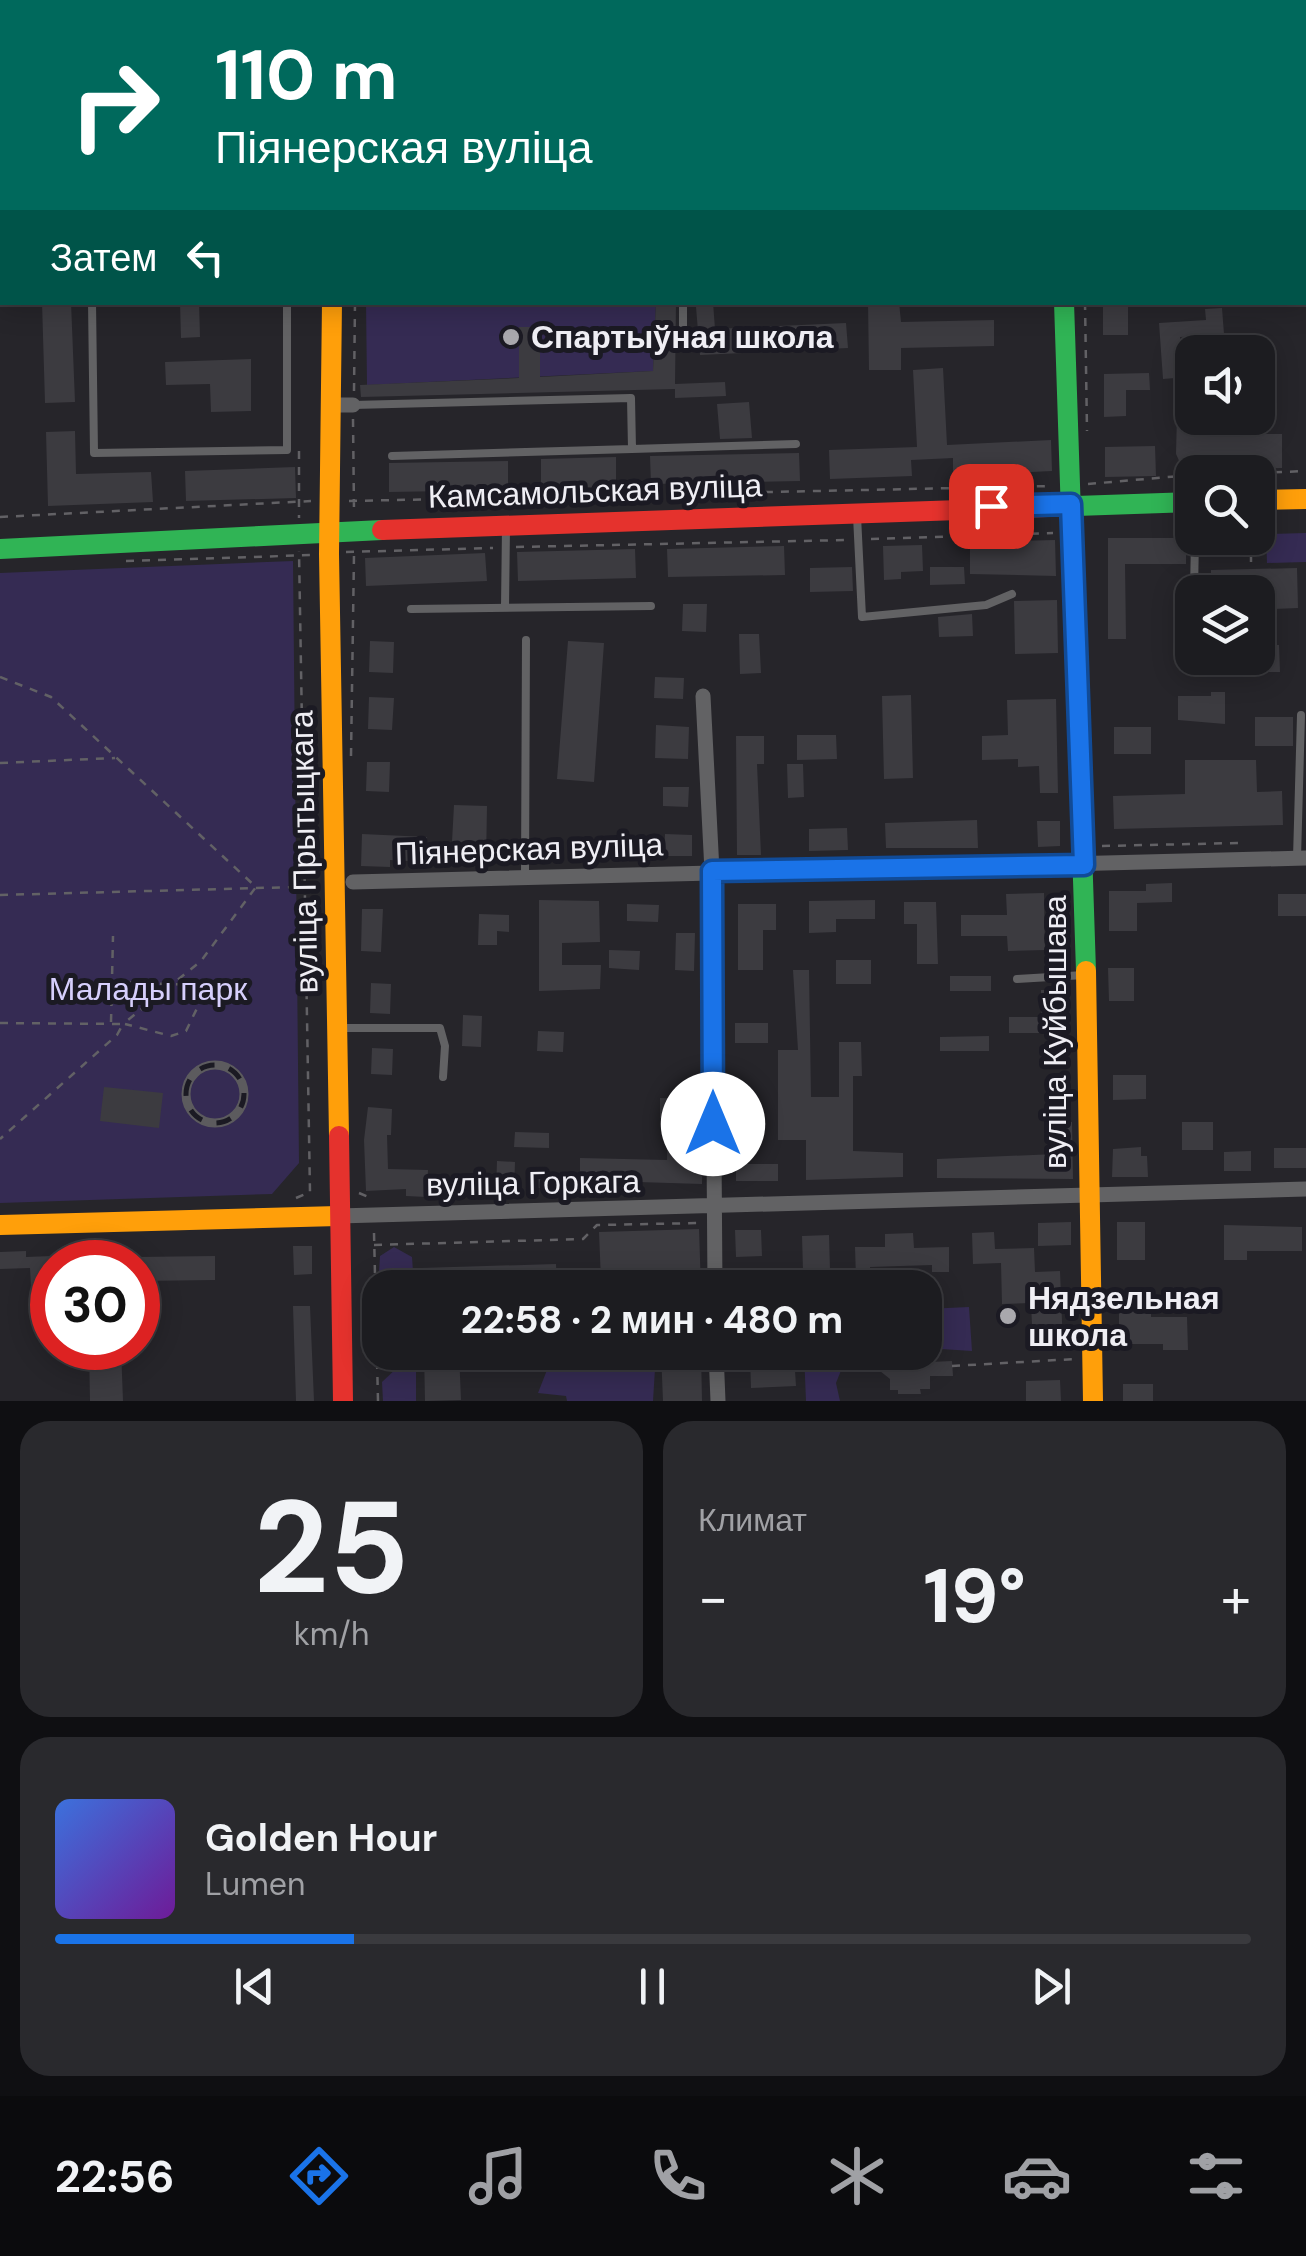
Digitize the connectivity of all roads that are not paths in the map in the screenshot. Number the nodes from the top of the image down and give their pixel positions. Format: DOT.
graph roads {
  1 [pos="92,305"];
  2 [pos="287,305"];
  3 [pos="332,305"];
  4 [pos="683,305"];
  5 [pos="1064,305"];
  6 [pos="683,348"];
  7 [pos="331,405"];
  8 [pos="353,405"];
  9 [pos="796,444"];
  10 [pos="632,449"];
  11 [pos="392,456"];
  12 [pos="1306,499"];
  13 [pos="1275,500"];
  14 [pos="1175,502"];
  15 [pos="1071,504"];
  16 [pos="857,511"];
  17 [pos="506,525"];
  18 [pos="329,532"];
  19 [pos="0,549"];
  20 [pos="1012,594"];
  21 [pos="652,606"];
  22 [pos="411,608"];
  23 [pos="505,608"];
  24 [pos="526,640"];
  25 [pos="703,696"];
  26 [pos="1300,715"];
  27 [pos="1302,858"];
  28 [pos="1084,865"];
  29 [pos="712,871"];
  30 [pos="525,876"];
  31 [pos="353,882"];
  32 [pos="1084,976"];
  33 [pos="1017,979"];
  34 [pos="338,1028"];
  35 [pos="442,1077"];
  36 [pos="1306,1188"];
  37 [pos="1086,1193"];
  38 [pos="338,1216"];
  39 [pos="713,1216"];
  40 [pos="0,1225"];
  41 [pos="714,1270"];
  42 [pos="717,1370"];
  43 [pos="343,1401"];
  44 [pos="718,1401"];
  45 [pos="1093,1401"];
  1 -- 2 [label="lane"];
  3 -- 7 [label="main road, вуліца Прытыцкага"];
  4 -- 6 [label="lane"];
  5 -- 15 [label="main road, вуліца Куйбышава"];
  7 -- 8 [label="street"];
  7 -- 18 [label="main road, вуліца Прытыцкага"];
  8 -- 10 [label="lane"];
  9 -- 10 [label="lane"];
  10 -- 11 [label="lane"];
  12 -- 13 [label="main road"];
  14 -- 15 [label="main road, Камсамольская вуліца"];
  15 -- 16 [label="main road, Камсамольская вуліца"];
  15 -- 28 [label="main road, вуліца Куйбышава"];
  16 -- 17 [label="main road, Камсамольская вуліца"];
  16 -- 20 [label="lane"];
  17 -- 18 [label="main road, Камсамольская вуліца"];
  17 -- 23 [label="lane"];
  18 -- 19 [label="main road, Камсамольская вуліца"];
  18 -- 34 [label="main road, вуліца Прытыцкага"];
  21 -- 23 [label="lane"];
  22 -- 23 [label="lane"];
  24 -- 30 [label="lane"];
  25 -- 29 [label="street"];
  26 -- 27 [label="lane"];
  27 -- 28 [label="street, Піянерская вуліца"];
  28 -- 29 [label="street, Піянерская вуліца"];
  28 -- 32 [label="main road, вуліца Куйбышава"];
  29 -- 30 [label="street, Піянерская вуліца"];
  29 -- 39 [label="street"];
  30 -- 31 [label="street, Піянерская вуліца"];
  32 -- 33 [label="lane"];
  32 -- 37 [label="main road, вуліца Куйбышава"];
  34 -- 35 [label="lane"];
  34 -- 38 [label="main road, вуліца Прытыцкага"];
  36 -- 37 [label="street, вуліца Горкага"];
  37 -- 39 [label="street, вуліца Горкага"];
  37 -- 45 [label="main road, вуліца Куйбышава"];
  38 -- 39 [label="street, вуліца Горкага"];
  38 -- 40 [label="main road, вуліца Горкага"];
  38 -- 43 [label="main road, вуліца Прытыцкага"];
  39 -- 41 [label="street"];
  42 -- 44 [label="street"];
}
